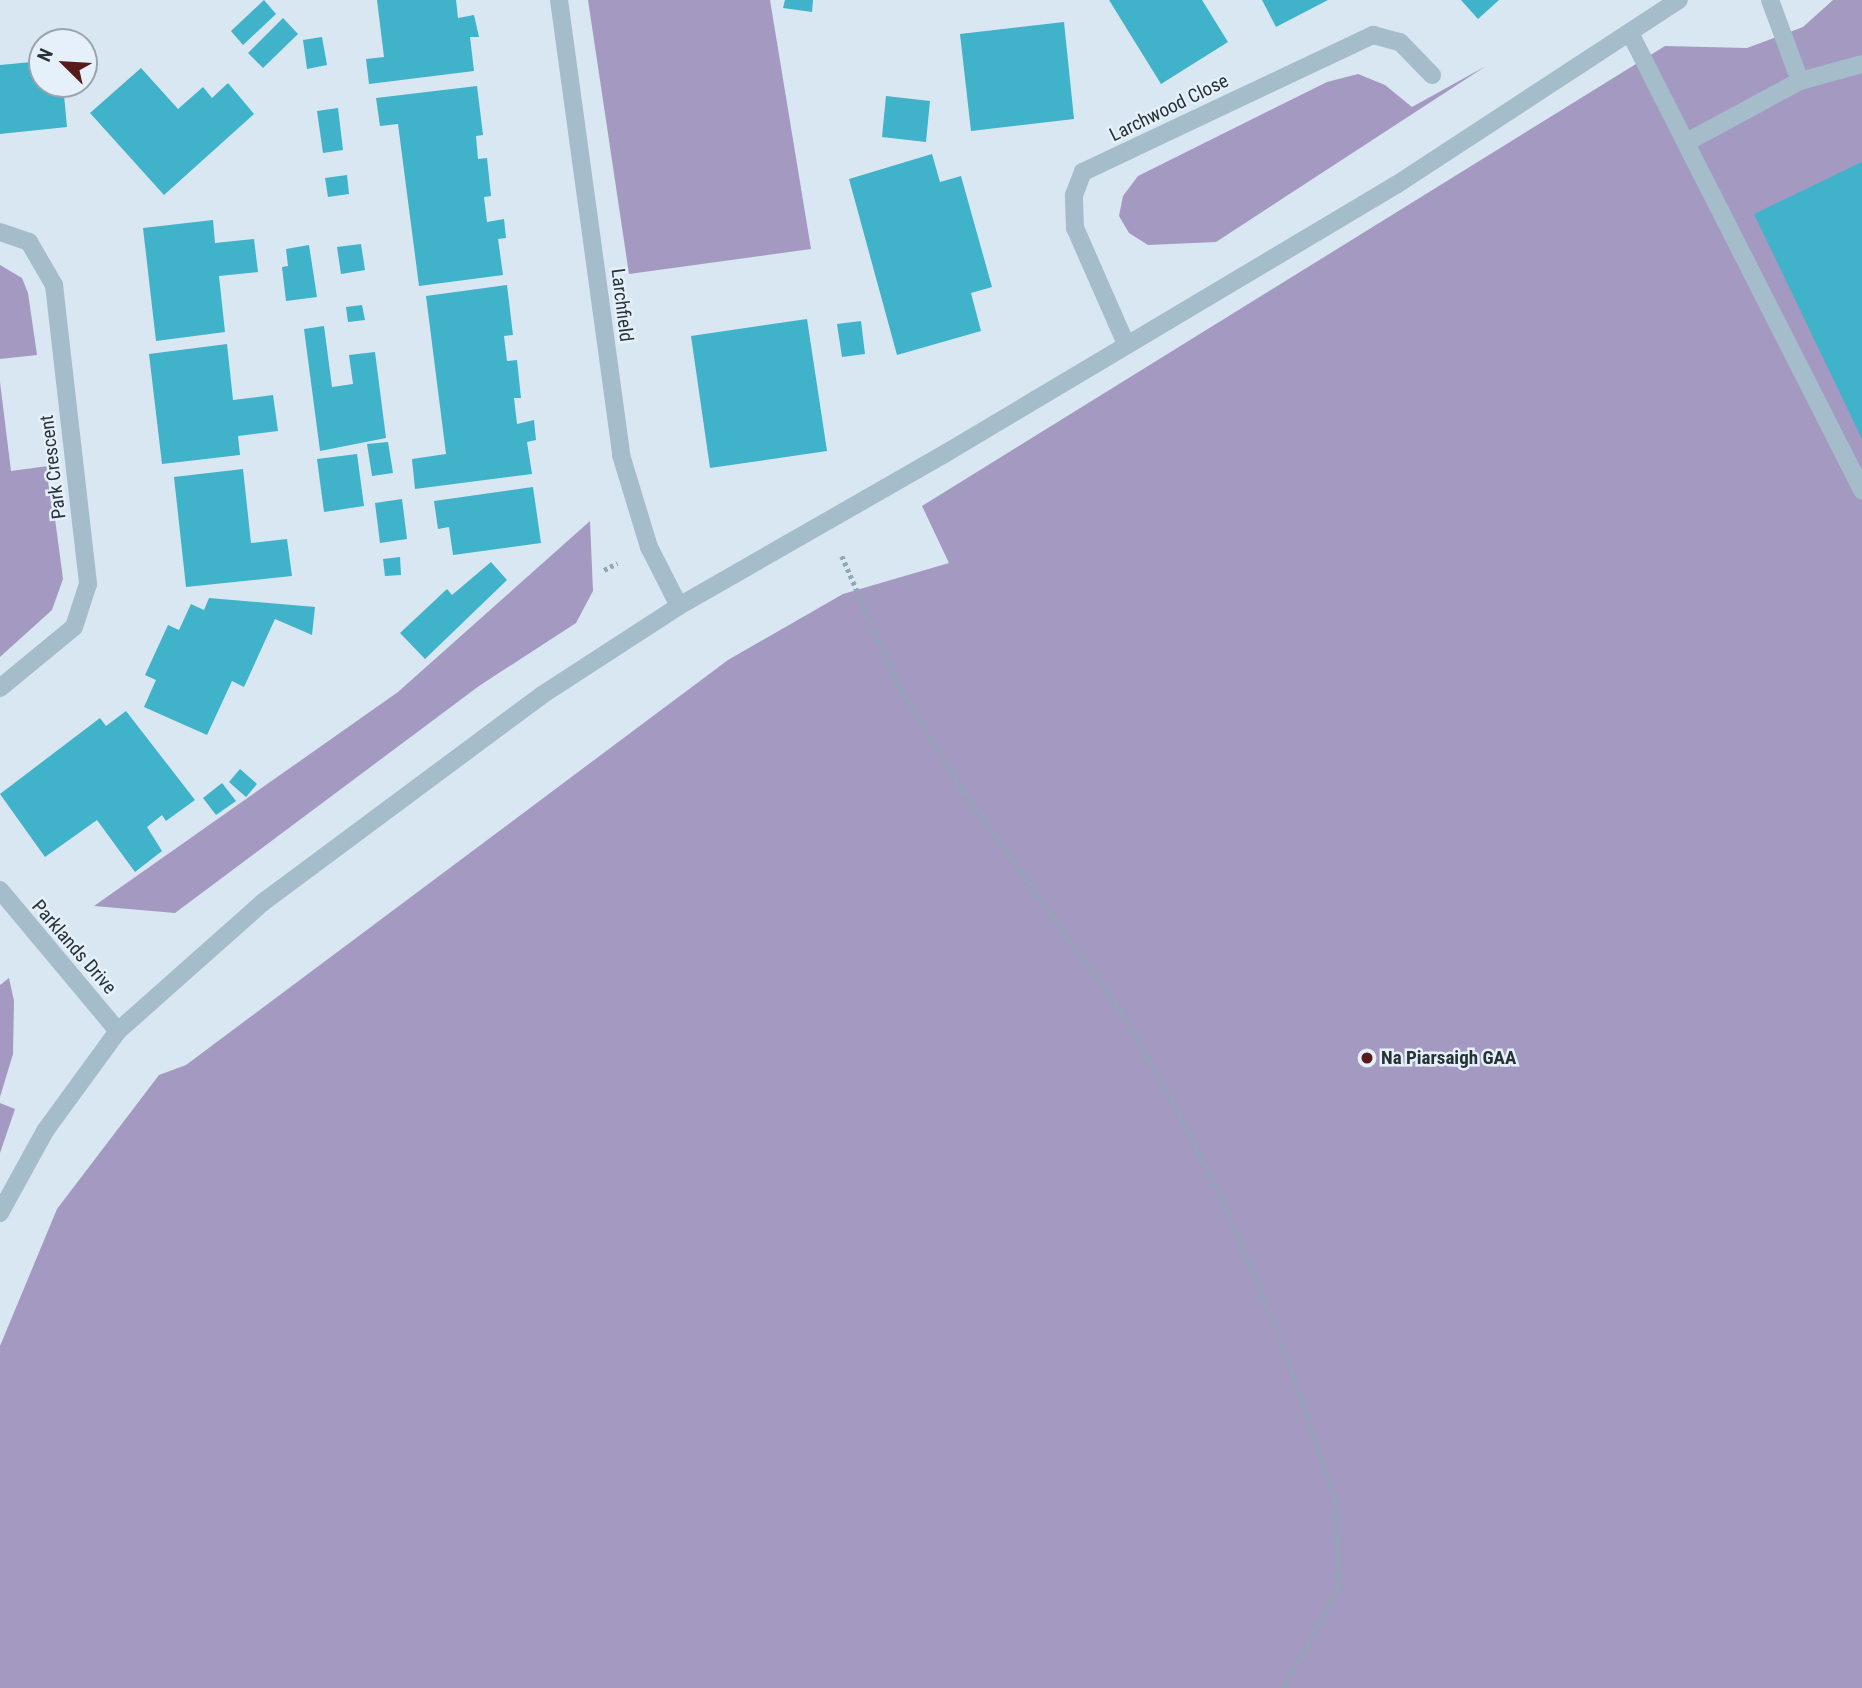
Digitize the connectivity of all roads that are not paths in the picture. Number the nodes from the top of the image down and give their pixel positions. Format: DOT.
graph roads {
  1 [pos="559,0"];
  2 [pos="1679,0"];
  3 [pos="1770,0"];
  4 [pos="1630,33"];
  5 [pos="1862,65"];
  6 [pos="1432,75"];
  7 [pos="1800,80"];
  8 [pos="1687,142"];
  9 [pos="0,232"];
  10 [pos="1126,344"];
  11 [pos="1862,490"];
  12 [pos="679,606"];
  13 [pos="0,688"];
  14 [pos="0,890"];
  15 [pos="118,1031"];
  16 [pos="0,1213"];
  1 -- 12 [label="street, Larchfield"];
  2 -- 4 [label="street"];
  3 -- 7 [label="street"];
  4 -- 8 [label="street"];
  4 -- 10 [label="street"];
  5 -- 7 [label="street"];
  6 -- 10 [label="street, Larchwood Close"];
  7 -- 8 [label="street"];
  8 -- 11 [label="street"];
  9 -- 13 [label="street, Park Crescent"];
  10 -- 12 [label="street"];
  12 -- 15 [label="street"];
  14 -- 15 [label="street, Parklands Drive"];
  15 -- 16 [label="street"];
}
